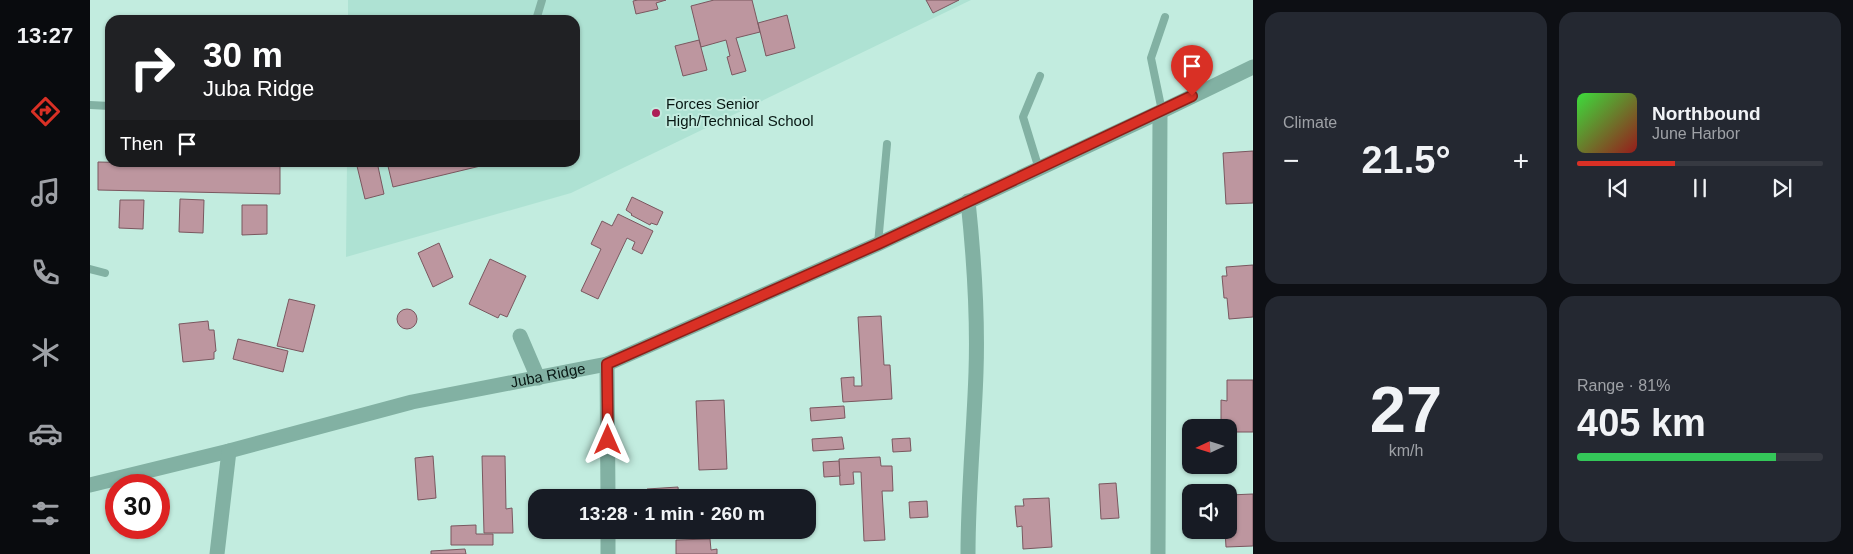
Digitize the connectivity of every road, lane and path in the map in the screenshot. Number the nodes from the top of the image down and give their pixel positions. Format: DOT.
graph roads {
  1 [pos="542,0"];
  2 [pos="538,15"];
  3 [pos="1165,17"];
  4 [pos="1253,67"];
  5 [pos="1040,76"];
  6 [pos="90,105"];
  7 [pos="105,106"];
  8 [pos="1161,112"];
  9 [pos="887,144"];
  10 [pos="1039,169"];
  11 [pos="968,201"];
  12 [pos="878,244"];
  13 [pos="90,269"];
  14 [pos="105,273"];
  15 [pos="520,336"];
  16 [pos="607,364"];
  17 [pos="538,378"];
  18 [pos="229,451"];
  19 [pos="90,485"];
  20 [pos="608,489"];
  21 [pos="608,539"];
  22 [pos="217,554"];
  23 [pos="608,554"];
  24 [pos="968,554"];
  25 [pos="1158,554"];
  1 -- 2 [label="lane"];
  3 -- 8 [label="lane"];
  4 -- 8 [label="street, Juba Ridge"];
  5 -- 10 [label="lane"];
  6 -- 7 [label="lane"];
  8 -- 10 [label="street, Juba Ridge"];
  8 -- 25 [label="street"];
  9 -- 12 [label="lane"];
  10 -- 11 [label="street, Juba Ridge"];
  11 -- 12 [label="street, Juba Ridge"];
  11 -- 24 [label="street"];
  12 -- 16 [label="street, Juba Ridge"];
  13 -- 14 [label="lane"];
  15 -- 17 [label="street"];
  16 -- 17 [label="street, Juba Ridge"];
  16 -- 20 [label="street"];
  17 -- 18 [label="street, Juba Ridge"];
  18 -- 19 [label="street, Juba Ridge"];
  18 -- 22 [label="street"];
  21 -- 23 [label="street"];
}
